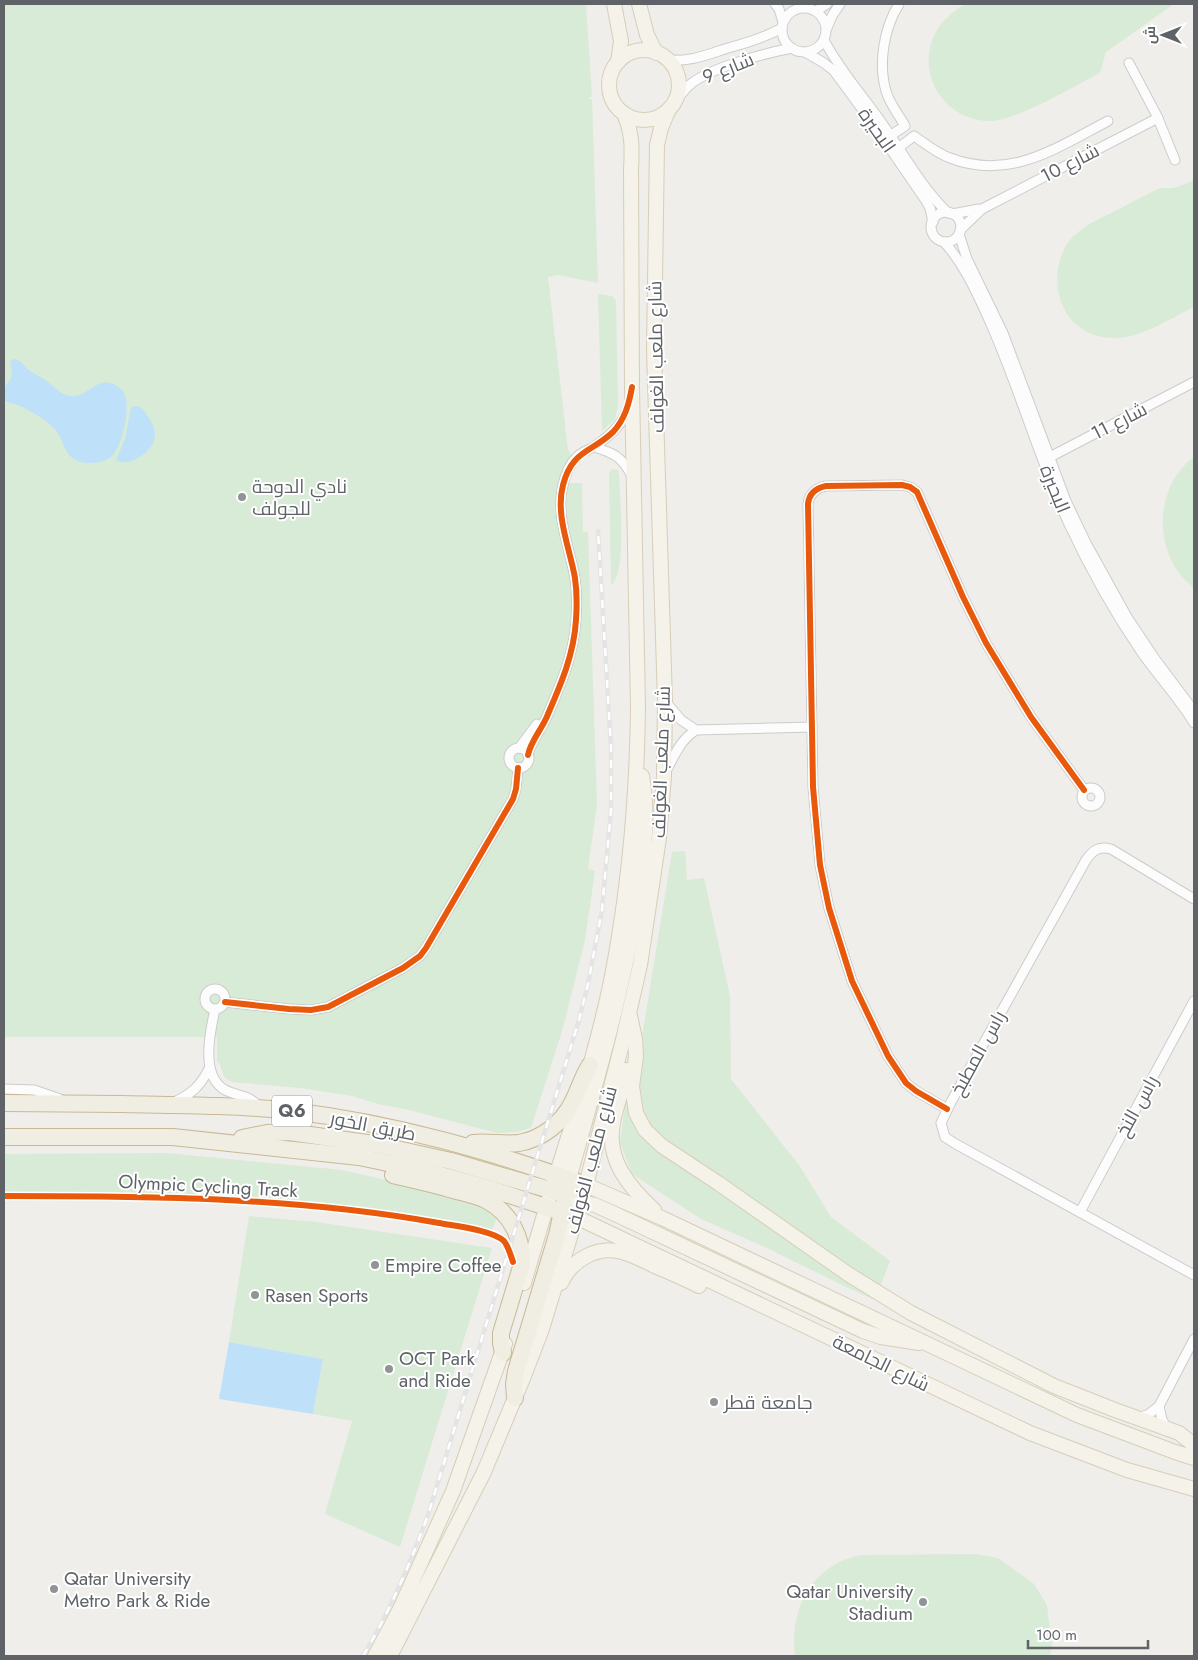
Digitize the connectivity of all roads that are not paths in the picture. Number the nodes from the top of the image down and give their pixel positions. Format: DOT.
graph roads {
  1 [pos="614,4"];
  2 [pos="639,4"];
  3 [pos="775,4"];
  4 [pos="827,4"];
  5 [pos="840,4"];
  6 [pos="899,4"];
  7 [pos="798,6"];
  8 [pos="816,11"];
  9 [pos="782,25"];
  10 [pos="826,28"];
  11 [pos="763,38"];
  12 [pos="824,40"];
  13 [pos="792,48"];
  14 [pos="769,52"];
  15 [pos="805,52"];
  16 [pos="661,56"];
  17 [pos="618,62"];
  18 [pos="1129,63"];
  19 [pos="672,106"];
  20 [pos="624,114"];
  21 [pos="1158,118"];
  22 [pos="1108,121"];
  23 [pos="905,126"];
  24 [pos="914,136"];
  25 [pos="888,138"];
  26 [pos="896,150"];
  27 [pos="1175,160"];
  28 [pos="982,209"];
  29 [pos="950,213"];
  30 [pos="932,222"];
  31 [pos="959,232"];
  32 [pos="944,242"];
  33 [pos="1194,382"];
  34 [pos="632,387"];
  35 [pos="594,447"];
  36 [pos="1046,458"];
  37 [pos="634,481"];
  38 [pos="1158,669"];
  39 [pos="665,701"];
  40 [pos="551,706"];
  41 [pos="1194,711"];
  42 [pos="1194,723"];
  43 [pos="812,727"];
  44 [pos="696,730"];
  45 [pos="519,748"];
  46 [pos="528,755"];
  47 [pos="637,761"];
  48 [pos="518,768"];
  49 [pos="664,776"];
  50 [pos="1084,790"];
  51 [pos="1194,900"];
  52 [pos="1194,1001"];
  53 [pos="225,1002"];
  54 [pos="215,1009"];
  55 [pos="629,1012"];
  56 [pos="622,1044"];
  57 [pos="590,1065"];
  58 [pos="209,1069"];
  59 [pos="4,1089"];
  60 [pos="4,1103"];
  61 [pos="72,1103"];
  62 [pos="169,1104"];
  63 [pos="262,1109"];
  64 [pos="947,1109"];
  65 [pos="4,1137"];
  66 [pos="233,1143"];
  67 [pos="463,1146"];
  68 [pos="359,1157"];
  69 [pos="586,1185"];
  70 [pos="564,1197"];
  71 [pos="1080,1212"];
  72 [pos="662,1218"];
  73 [pos="1194,1275"];
  74 [pos="744,1297"];
  75 [pos="542,1329"];
  76 [pos="1194,1339"];
  77 [pos="930,1344"];
  78 [pos="502,1353"];
  79 [pos="1190,1356"];
  80 [pos="514,1398"];
  81 [pos="1159,1406"];
  82 [pos="1077,1415"];
  83 [pos="1135,1417"];
  84 [pos="1167,1428"];
  85 [pos="1194,1445"];
  86 [pos="1194,1458"];
  87 [pos="1194,1489"];
  88 [pos="375,1656"];
  89 [pos="390,1656"];
  1 -- 17 [label="main road"];
  2 -- 16 [label="main road"];
  3 -- 9 [label="street"];
  4 -- 8 [label="street"];
  5 -- 10 [label="street"];
  6 -- 23 [label="street"];
  7 -- 8 [label="street"];
  7 -- 9 [label="street"];
  8 -- 10 [label="street"];
  9 -- 11 [label="street, شارع 9"];
  9 -- 13 [label="street"];
  10 -- 12 [label="street"];
  11 -- 14 [label="street"];
  11 -- 16 [label="street, شارع 9"];
  12 -- 15 [label="street"];
  12 -- 25 [label="street, البحيرة"];
  13 -- 14 [label="street, شارع 9"];
  13 -- 15 [label="street"];
  14 -- 19 [label="street, شارع 9"];
  15 -- 25 [label="street, البحيرة"];
  16 -- 17 [label="main road"];
  16 -- 19 [label="main road"];
  17 -- 20 [label="main road"];
  18 -- 21 [label="street"];
  19 -- 20 [label="main road"];
  19 -- 39 [label="main road, شارع ملعب الغولف"];
  20 -- 34 [label="main road, شارع ملعب الغولف"];
  21 -- 27 [label="street"];
  21 -- 28 [label="street, شارع 10"];
  22 -- 24 [label="street"];
  23 -- 24 [label="street"];
  23 -- 25 [label="street"];
  24 -- 26 [label="street"];
  25 -- 26 [label="street, البحيرة"];
  26 -- 29 [label="street, البحيرة"];
  26 -- 30 [label="street, البحيرة"];
  28 -- 29 [label="street, شارع 10"];
  28 -- 31 [label="street, شارع 10"];
  29 -- 30 [label="street"];
  29 -- 31 [label="street"];
  30 -- 32 [label="street"];
  31 -- 32 [label="street"];
  31 -- 36 [label="street, البحيرة"];
  32 -- 36 [label="street, البحيرة"];
  33 -- 36 [label="street, شارع 11"];
  34 -- 35 [label="street"];
  34 -- 37 [label="main road, شارع ملعب الغولف"];
  35 -- 37 [label="street"];
  35 -- 40 [label="street"];
  36 -- 38 [label="street, البحيرة"];
  37 -- 47 [label="main road, شارع ملعب الغولف"];
  38 -- 41 [label="street, البحيرة"];
  38 -- 42 [label="street, البحيرة"];
  39 -- 44 [label="street"];
  39 -- 49 [label="main road, شارع ملعب الغولف"];
  40 -- 45 [label="street"];
  40 -- 46 [label="street"];
  43 -- 44 [label="street"];
  43 -- 50 [label="street"];
  43 -- 64 [label="street"];
  44 -- 49 [label="street"];
  45 -- 46 [label="street"];
  45 -- 48 [label="street"];
  46 -- 48 [label="street"];
  47 -- 57 [label="main road, شارع ملعب الغولف"];
  47 -- 70 [label="main road"];
  48 -- 53 [label="street"];
  49 -- 55 [label="main road, شارع ملعب الغولف"];
  51 -- 64 [label="street, راس المطبخ"];
  52 -- 71 [label="street, راس النخ"];
  53 -- 54 [label="street"];
  53 -- 54 [label="street"];
  54 -- 58 [label="street"];
  55 -- 56 [label="main road, شارع ملعب الغولف"];
  55 -- 83 [label="main road"];
  56 -- 69 [label="main road, شارع ملعب الغولف"];
  56 -- 72 [label="main road"];
  57 -- 67 [label="highway"];
  57 -- 70 [label="main road, شارع ملعب الغولف"];
  58 -- 62 [label="street"];
  58 -- 63 [label="street"];
  59 -- 61 [label="street"];
  60 -- 61 [label="highway, طريق الخور / Q6"];
  61 -- 62 [label="highway, طريق الخور / Q6"];
  62 -- 63 [label="highway, طريق الخور / Q6"];
  63 -- 67 [label="highway, طريق الخور / Q6"];
  64 -- 71 [label="street, راس المطبخ"];
  65 -- 66 [label="highway, طريق الخور / Q6"];
  66 -- 68 [label="highway, طريق الخور / Q6"];
  66 -- 70 [label="highway"];
  67 -- 70 [label="highway, طريق الخور / Q6"];
  68 -- 70 [label="highway, طريق الخور / Q6"];
  68 -- 78 [label="highway"];
  69 -- 70 [label="highway, طريق الخور / Q6"];
  69 -- 72 [label="main road, شارع الجامعة"];
  70 -- 74 [label="main road, شارع الجامعة"];
  70 -- 75 [label="main road, شارع ملعب الغولف"];
  70 -- 77 [label="main road"];
  70 -- 78 [label="main road, شارع ملعب الغولف"];
  70 -- 80 [label="highway"];
  71 -- 73 [label="street, راس المطبخ"];
  72 -- 77 [label="main road, شارع الجامعة"];
  74 -- 75 [label="main road"];
  74 -- 87 [label="main road, شارع الجامعة"];
  75 -- 80 [label="main road, شارع ملعب الغولف"];
  76 -- 79 [label="street"];
  77 -- 82 [label="main road, شارع الجامعة"];
  78 -- 88 [label="main road, شارع ملعب الغولف"];
  79 -- 81 [label="street"];
  80 -- 89 [label="main road, شارع ملعب الغولف"];
  81 -- 83 [label="street"];
  81 -- 84 [label="street"];
  82 -- 83 [label="main road"];
  82 -- 86 [label="main road, شارع الجامعة"];
  83 -- 84 [label="main road"];
  84 -- 85 [label="main road"];
}
